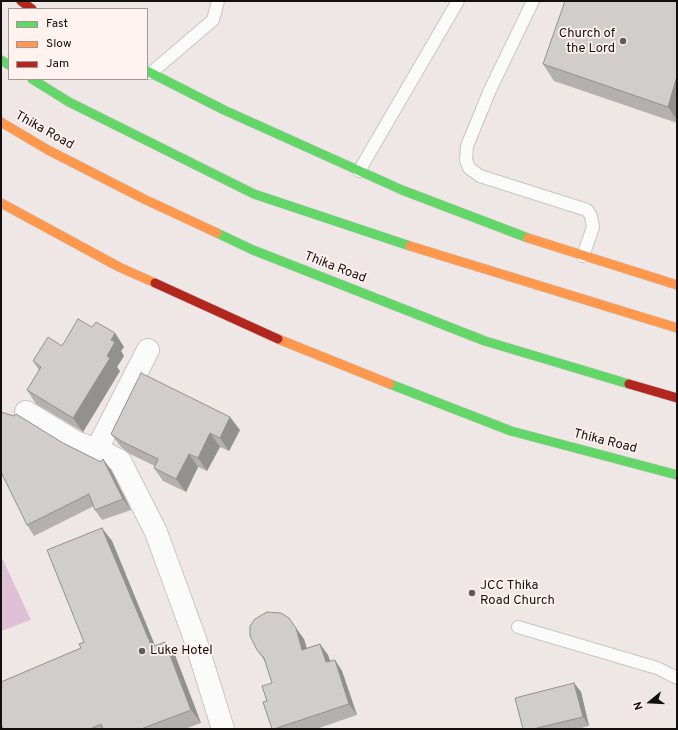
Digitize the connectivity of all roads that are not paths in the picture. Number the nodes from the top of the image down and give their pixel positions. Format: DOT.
graph roads {
  1 [pos="20,1"];
  2 [pos="218,1"];
  3 [pos="458,1"];
  4 [pos="533,1"];
  5 [pos="30,8"];
  6 [pos="149,72"];
  7 [pos="34,80"];
  8 [pos="1,122"];
  9 [pos="359,171"];
  10 [pos="1,203"];
  11 [pos="583,256"];
  12 [pos="677,285"];
  13 [pos="677,328"];
  14 [pos="148,350"];
  15 [pos="677,398"];
  16 [pos="26,412"];
  17 [pos="97,449"];
  18 [pos="677,475"];
  19 [pos="518,627"];
  20 [pos="677,678"];
  21 [pos="222,729"];
  1 -- 5 [label="main road"];
  2 -- 6 [label="lane"];
  3 -- 9 [label="lane"];
  4 -- 11 [label="lane"];
  6 -- 9 [label="main road"];
  7 -- 13 [label="main road"];
  8 -- 15 [label="main road, Thika Road"];
  9 -- 11 [label="main road"];
  10 -- 18 [label="main road, Thika Road"];
  11 -- 12 [label="main road"];
  14 -- 17 [label="street"];
  16 -- 17 [label="street"];
  17 -- 21 [label="street"];
  19 -- 20 [label="lane"];
}
